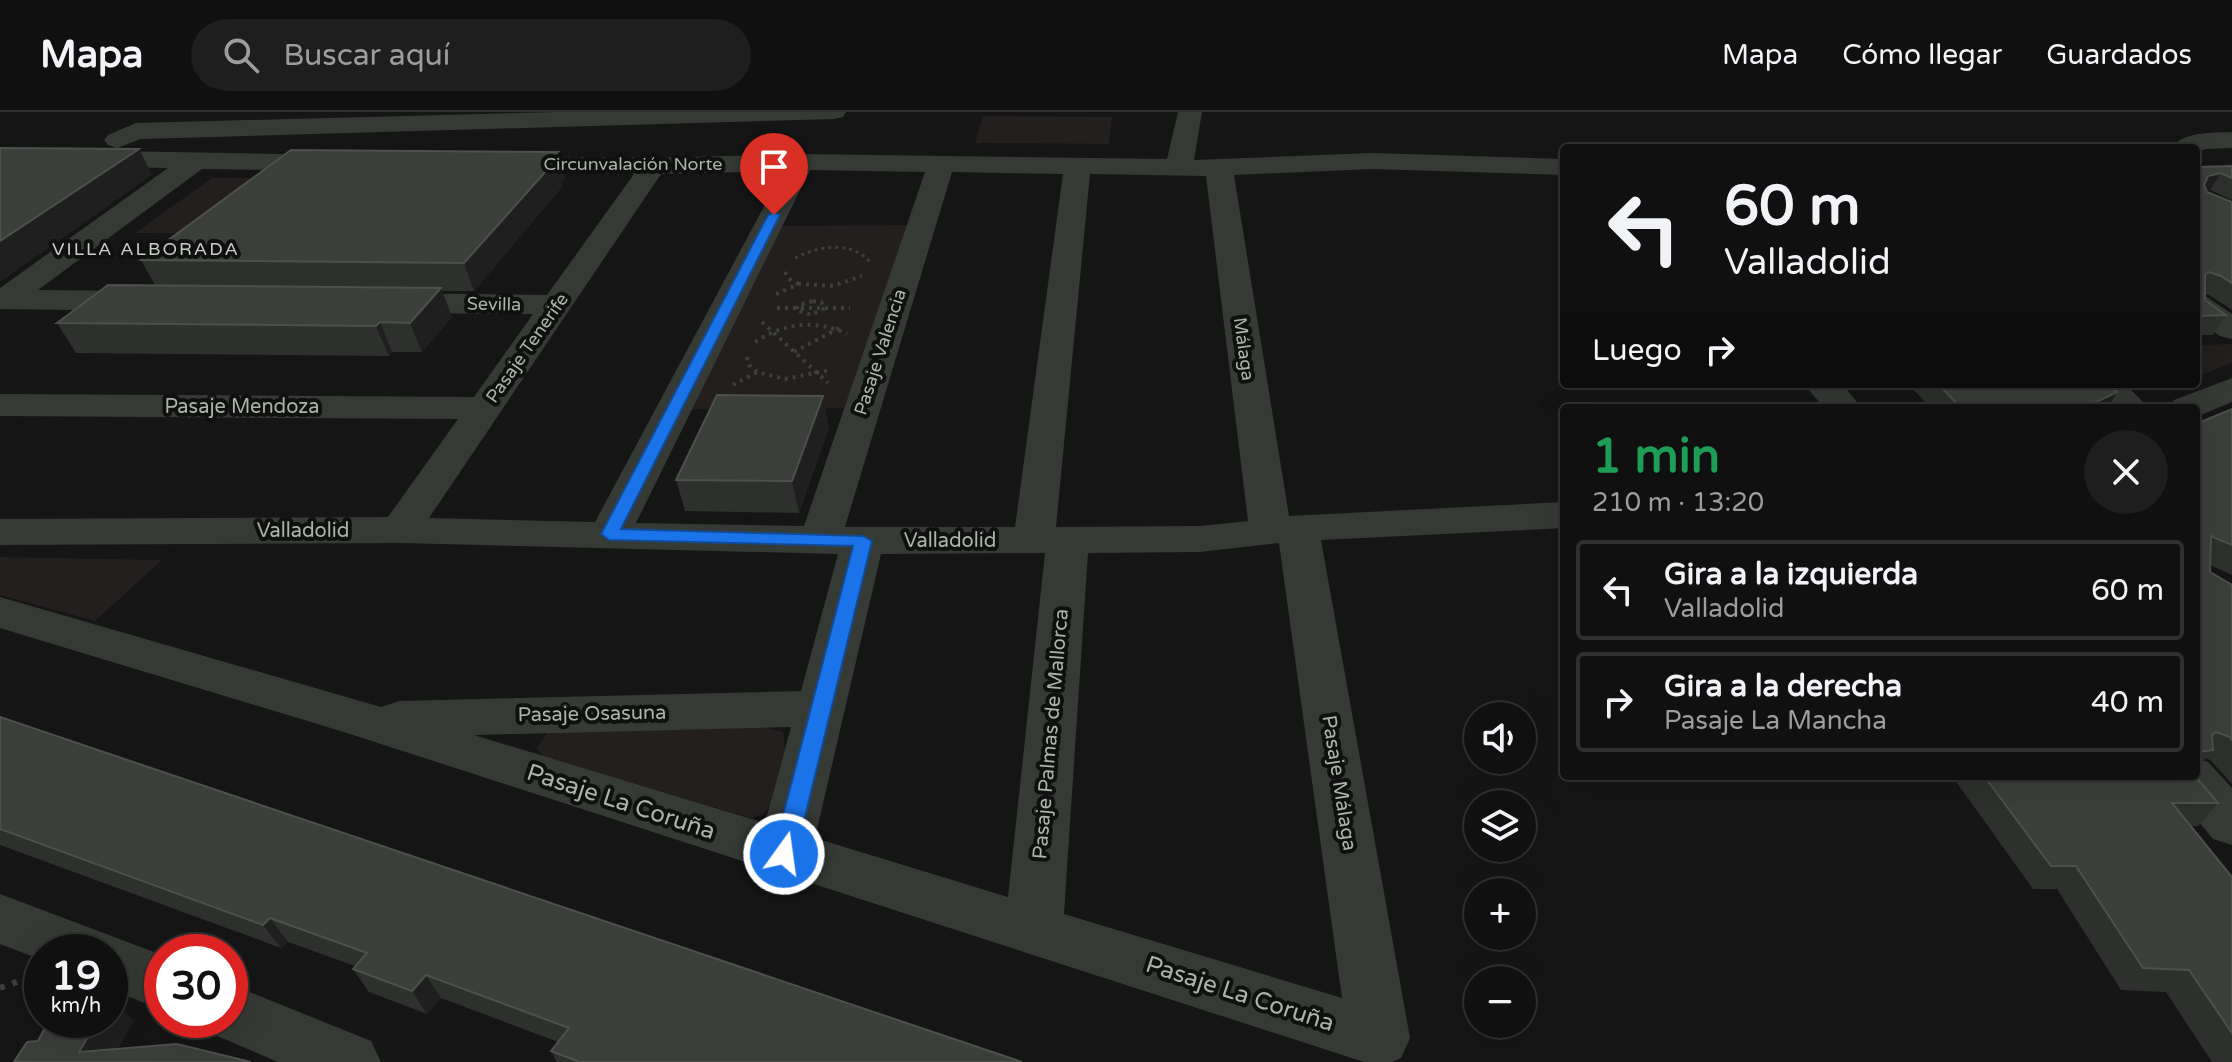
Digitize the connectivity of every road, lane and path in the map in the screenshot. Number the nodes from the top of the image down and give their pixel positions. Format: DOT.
graph roads {
  1 [pos="834,112"];
  2 [pos="1190,112"];
  3 [pos="2232,140"];
  4 [pos="2194,144"];
  5 [pos="0,157"];
  6 [pos="74,159"];
  7 [pos="195,161"];
  8 [pos="801,162"];
  9 [pos="353,163"];
  10 [pos="941,163"];
  11 [pos="479,164"];
  12 [pos="653,166"];
  13 [pos="1077,167"];
  14 [pos="1560,167"];
  15 [pos="1179,168"];
  16 [pos="1219,168"];
  17 [pos="799,284"];
  18 [pos="767,298"];
  19 [pos="2,299"];
  20 [pos="178,301"];
  21 [pos="813,301"];
  22 [pos="352,303"];
  23 [pos="557,305"];
  24 [pos="2200,307"];
  25 [pos="777,308"];
  26 [pos="797,308"];
  27 [pos="810,308"];
  28 [pos="825,308"];
  29 [pos="850,308"];
  30 [pos="808,315"];
  31 [pos="758,318"];
  32 [pos="847,324"];
  33 [pos="804,325"];
  34 [pos="837,329"];
  35 [pos="2232,329"];
  36 [pos="772,331"];
  37 [pos="851,339"];
  38 [pos="794,352"];
  39 [pos="833,369"];
  40 [pos="819,375"];
  41 [pos="830,385"];
  42 [pos="1826,388"];
  43 [pos="2108,388"];
  44 [pos="2232,389"];
  45 [pos="1840,404"];
  46 [pos="2126,404"];
  47 [pos="2196,404"];
  48 [pos="0,405"];
  49 [pos="485,408"];
  50 [pos="1560,515"];
  51 [pos="1284,529"];
  52 [pos="400,530"];
  53 [pos="0,532"];
  54 [pos="609,534"];
  55 [pos="1051,539"];
  56 [pos="841,541"];
  57 [pos="0,612"];
  58 [pos="821,708"];
  59 [pos="364,720"];
  60 [pos="2194,780"];
  61 [pos="2232,824"];
  62 [pos="784,854"];
  63 [pos="0,919"];
  64 [pos="1034,928"];
  65 [pos="40,934"];
  66 [pos="248,1020"];
  67 [pos="1379,1038"];
  68 [pos="349,1062"];
  1 -- 6 [label="street"];
  2 -- 15 [label="street"];
  3 -- 4 [label="street"];
  5 -- 6 [label="street"];
  6 -- 7 [label="street"];
  7 -- 9 [label="street"];
  7 -- 19 [label="street"];
  8 -- 10 [label="street, Circunvalación Norte"];
  8 -- 12 [label="street, Circunvalación Norte"];
  8 -- 54 [label="street"];
  10 -- 13 [label="street, Circunvalación Norte"];
  10 -- 56 [label="street, Pasaje Valencia"];
  11 -- 12 [label="street, Circunvalación Norte"];
  12 -- 23 [label="street, Pasaje Tenerife"];
  13 -- 15 [label="street, Circunvalación Norte"];
  13 -- 55 [label="street, Pasaje Palmas de Mallorca"];
  14 -- 16 [label="street, Circunvalación Norte"];
  15 -- 16 [label="street, Circunvalación Norte"];
  16 -- 51 [label="street, Málaga"];
  17 -- 17 [label="path"];
  17 -- 18 [label="path"];
  19 -- 20 [label="street"];
  21 -- 26 [label="path"];
  21 -- 27 [label="path"];
  21 -- 28 [label="path"];
  22 -- 23 [label="street, Sevilla"];
  23 -- 49 [label="street, Pasaje Tenerife"];
  24 -- 35 [label="street"];
  25 -- 26 [label="path"];
  26 -- 27 [label="path"];
  26 -- 30 [label="path"];
  27 -- 28 [label="path"];
  27 -- 30 [label="path"];
  28 -- 29 [label="path"];
  28 -- 30 [label="path"];
  30 -- 33 [label="path"];
  31 -- 36 [label="path"];
  32 -- 34 [label="path"];
  33 -- 34 [label="path"];
  33 -- 36 [label="path"];
  34 -- 37 [label="path"];
  34 -- 38 [label="path"];
  36 -- 38 [label="path"];
  36 -- 40 [label="path"];
  38 -- 40 [label="path"];
  39 -- 40 [label="path"];
  40 -- 41 [label="path"];
  42 -- 45 [label="street"];
  43 -- 46 [label="street"];
  44 -- 47 [label="street"];
  48 -- 49 [label="street, Pasaje Mendoza"];
  49 -- 52 [label="street, Pasaje Tenerife"];
  50 -- 51 [label="street, Valladolid"];
  51 -- 55 [label="street, Valladolid"];
  51 -- 67 [label="street, Pasaje Málaga"];
  52 -- 53 [label="street, Valladolid"];
  52 -- 54 [label="street, Valladolid"];
  54 -- 56 [label="street, Valladolid"];
  55 -- 56 [label="street, Valladolid"];
  55 -- 64 [label="street, Pasaje Palmas de Mallorca"];
  56 -- 58 [label="street, Pasaje Valencia"];
  57 -- 59 [label="street, Pasaje La Coruña"];
  58 -- 59 [label="street, Pasaje Osasuna"];
  58 -- 62 [label="street, Pasaje Valencia"];
  59 -- 62 [label="street, Pasaje La Coruña"];
  60 -- 61 [label="street"];
  62 -- 64 [label="street, Pasaje La Coruña"];
  63 -- 65 [label="street"];
  64 -- 67 [label="street, Pasaje La Coruña"];
  66 -- 68 [label="street"];
}
